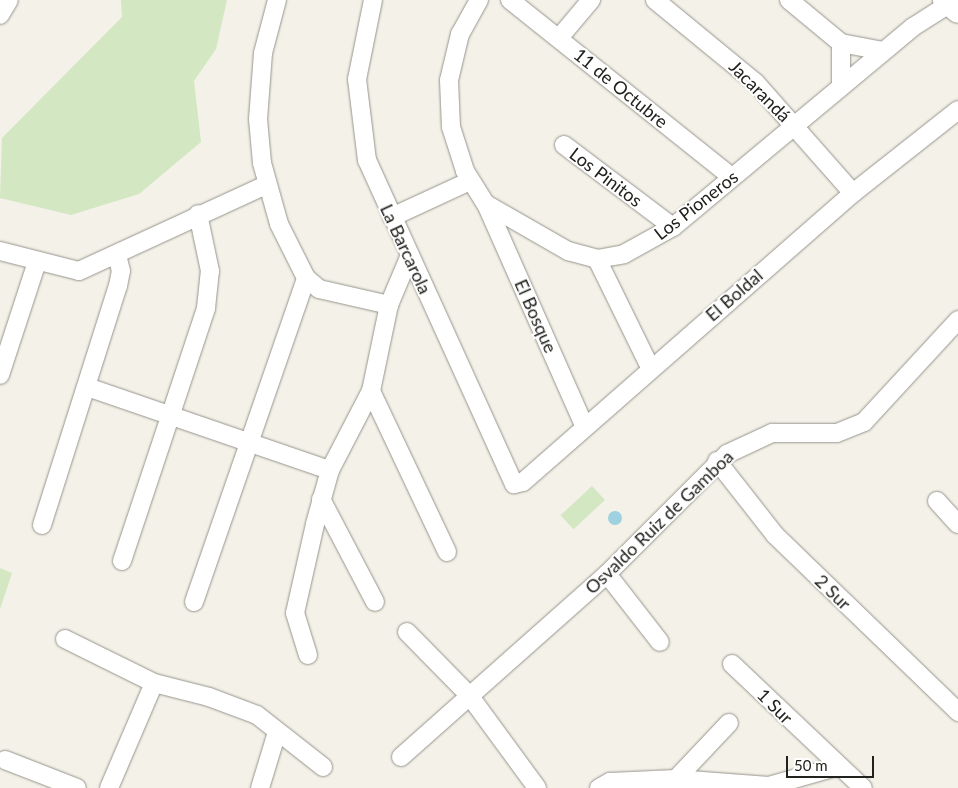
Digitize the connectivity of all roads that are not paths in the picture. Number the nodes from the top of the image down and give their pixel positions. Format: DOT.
graph roads {
  1 [pos="9,0"];
  2 [pos="278,0"];
  3 [pos="373,0"];
  4 [pos="478,0"];
  5 [pos="510,0"];
  6 [pos="591,0"];
  7 [pos="654,0"];
  8 [pos="789,0"];
  9 [pos="950,5"];
  10 [pos="0,15"];
  11 [pos="559,38"];
  12 [pos="841,44"];
  13 [pos="883,51"];
  14 [pos="841,85"];
  15 [pos="958,110"];
  16 [pos="794,124"];
  17 [pos="564,145"];
  18 [pos="732,177"];
  19 [pos="470,181"];
  20 [pos="266,185"];
  21 [pos="853,193"];
  22 [pos="486,204"];
  23 [pos="198,214"];
  24 [pos="392,217"];
  25 [pos="673,226"];
  26 [pos="0,251"];
  27 [pos="117,255"];
  28 [pos="410,255"];
  29 [pos="597,259"];
  30 [pos="37,262"];
  31 [pos="306,278"];
  32 [pos="390,305"];
  33 [pos="958,320"];
  34 [pos="650,367"];
  35 [pos="0,375"];
  36 [pos="87,387"];
  37 [pos="371,390"];
  38 [pos="171,415"];
  39 [pos="585,427"];
  40 [pos="248,442"];
  41 [pos="717,462"];
  42 [pos="330,470"];
  43 [pos="514,484"];
  44 [pos="322,499"];
  45 [pos="936,501"];
  46 [pos="958,524"];
  47 [pos="42,525"];
  48 [pos="447,552"];
  49 [pos="122,561"];
  50 [pos="606,574"];
  51 [pos="194,602"];
  52 [pos="375,602"];
  53 [pos="407,632"];
  54 [pos="65,639"];
  55 [pos="660,642"];
  56 [pos="308,655"];
  57 [pos="732,664"];
  58 [pos="154,683"];
  59 [pos="469,695"];
  60 [pos="958,712"];
  61 [pos="729,722"];
  62 [pos="277,732"];
  63 [pos="401,757"];
  64 [pos="5,760"];
  65 [pos="323,767"];
  66 [pos="836,767"];
  67 [pos="676,779"];
  68 [pos="856,786"];
  69 [pos="737,787"];
  70 [pos="77,788"];
  71 [pos="109,788"];
  72 [pos="260,788"];
  73 [pos="536,788"];
  74 [pos="599,788"];
  1 -- 10 [label="street"];
  2 -- 20 [label="street"];
  3 -- 24 [label="street, La Barcarola"];
  4 -- 19 [label="street, Los Pioneros"];
  5 -- 11 [label="street, 11 de Octubre"];
  6 -- 11 [label="street"];
  7 -- 16 [label="street, Jacarandá"];
  8 -- 12 [label="street"];
  9 -- 13 [label="street, Los Pioneros"];
  11 -- 18 [label="street, 11 de Octubre"];
  12 -- 13 [label="street"];
  12 -- 14 [label="street"];
  13 -- 14 [label="street, Los Pioneros"];
  14 -- 16 [label="street, Los Pioneros"];
  15 -- 21 [label="street, El Boldal"];
  16 -- 18 [label="street, Los Pioneros"];
  16 -- 21 [label="street, Jacarandá"];
  17 -- 25 [label="street, Los Pinitos"];
  18 -- 25 [label="street, Los Pioneros"];
  19 -- 22 [label="street, Los Pioneros"];
  19 -- 24 [label="street"];
  20 -- 23 [label="street"];
  20 -- 31 [label="street"];
  21 -- 34 [label="street, El Boldal"];
  22 -- 29 [label="street, Los Pioneros"];
  22 -- 39 [label="street, El Bosque"];
  23 -- 27 [label="street"];
  23 -- 38 [label="street"];
  24 -- 28 [label="street, La Barcarola"];
  25 -- 29 [label="street, Los Pioneros"];
  26 -- 30 [label="street"];
  27 -- 30 [label="street"];
  27 -- 36 [label="street"];
  28 -- 32 [label="street"];
  28 -- 43 [label="street, La Barcarola"];
  29 -- 34 [label="street"];
  30 -- 35 [label="street"];
  31 -- 32 [label="street"];
  31 -- 40 [label="street"];
  32 -- 37 [label="street"];
  33 -- 41 [label="street, Osvaldo Ruiz de Gamboa"];
  34 -- 39 [label="street, El Boldal"];
  36 -- 38 [label="street"];
  36 -- 47 [label="street"];
  37 -- 42 [label="street"];
  37 -- 48 [label="street"];
  38 -- 40 [label="street"];
  38 -- 49 [label="street"];
  39 -- 43 [label="street, El Boldal"];
  40 -- 42 [label="street"];
  40 -- 51 [label="street"];
  41 -- 50 [label="street, Osvaldo Ruiz de Gamboa"];
  41 -- 60 [label="street, 2 Sur"];
  42 -- 44 [label="street"];
  44 -- 52 [label="street"];
  44 -- 56 [label="street"];
  45 -- 46 [label="street"];
  50 -- 55 [label="street"];
  50 -- 59 [label="street, Osvaldo Ruiz de Gamboa"];
  53 -- 59 [label="street"];
  54 -- 58 [label="street"];
  57 -- 66 [label="street, 1 Sur"];
  58 -- 62 [label="street"];
  58 -- 71 [label="street"];
  59 -- 63 [label="street, Osvaldo Ruiz de Gamboa"];
  59 -- 73 [label="street"];
  61 -- 67 [label="street"];
  62 -- 65 [label="street"];
  62 -- 72 [label="street"];
  64 -- 70 [label="street"];
  66 -- 68 [label="street, 1 Sur"];
  66 -- 69 [label="street"];
  67 -- 69 [label="street"];
  67 -- 74 [label="street"];
}
